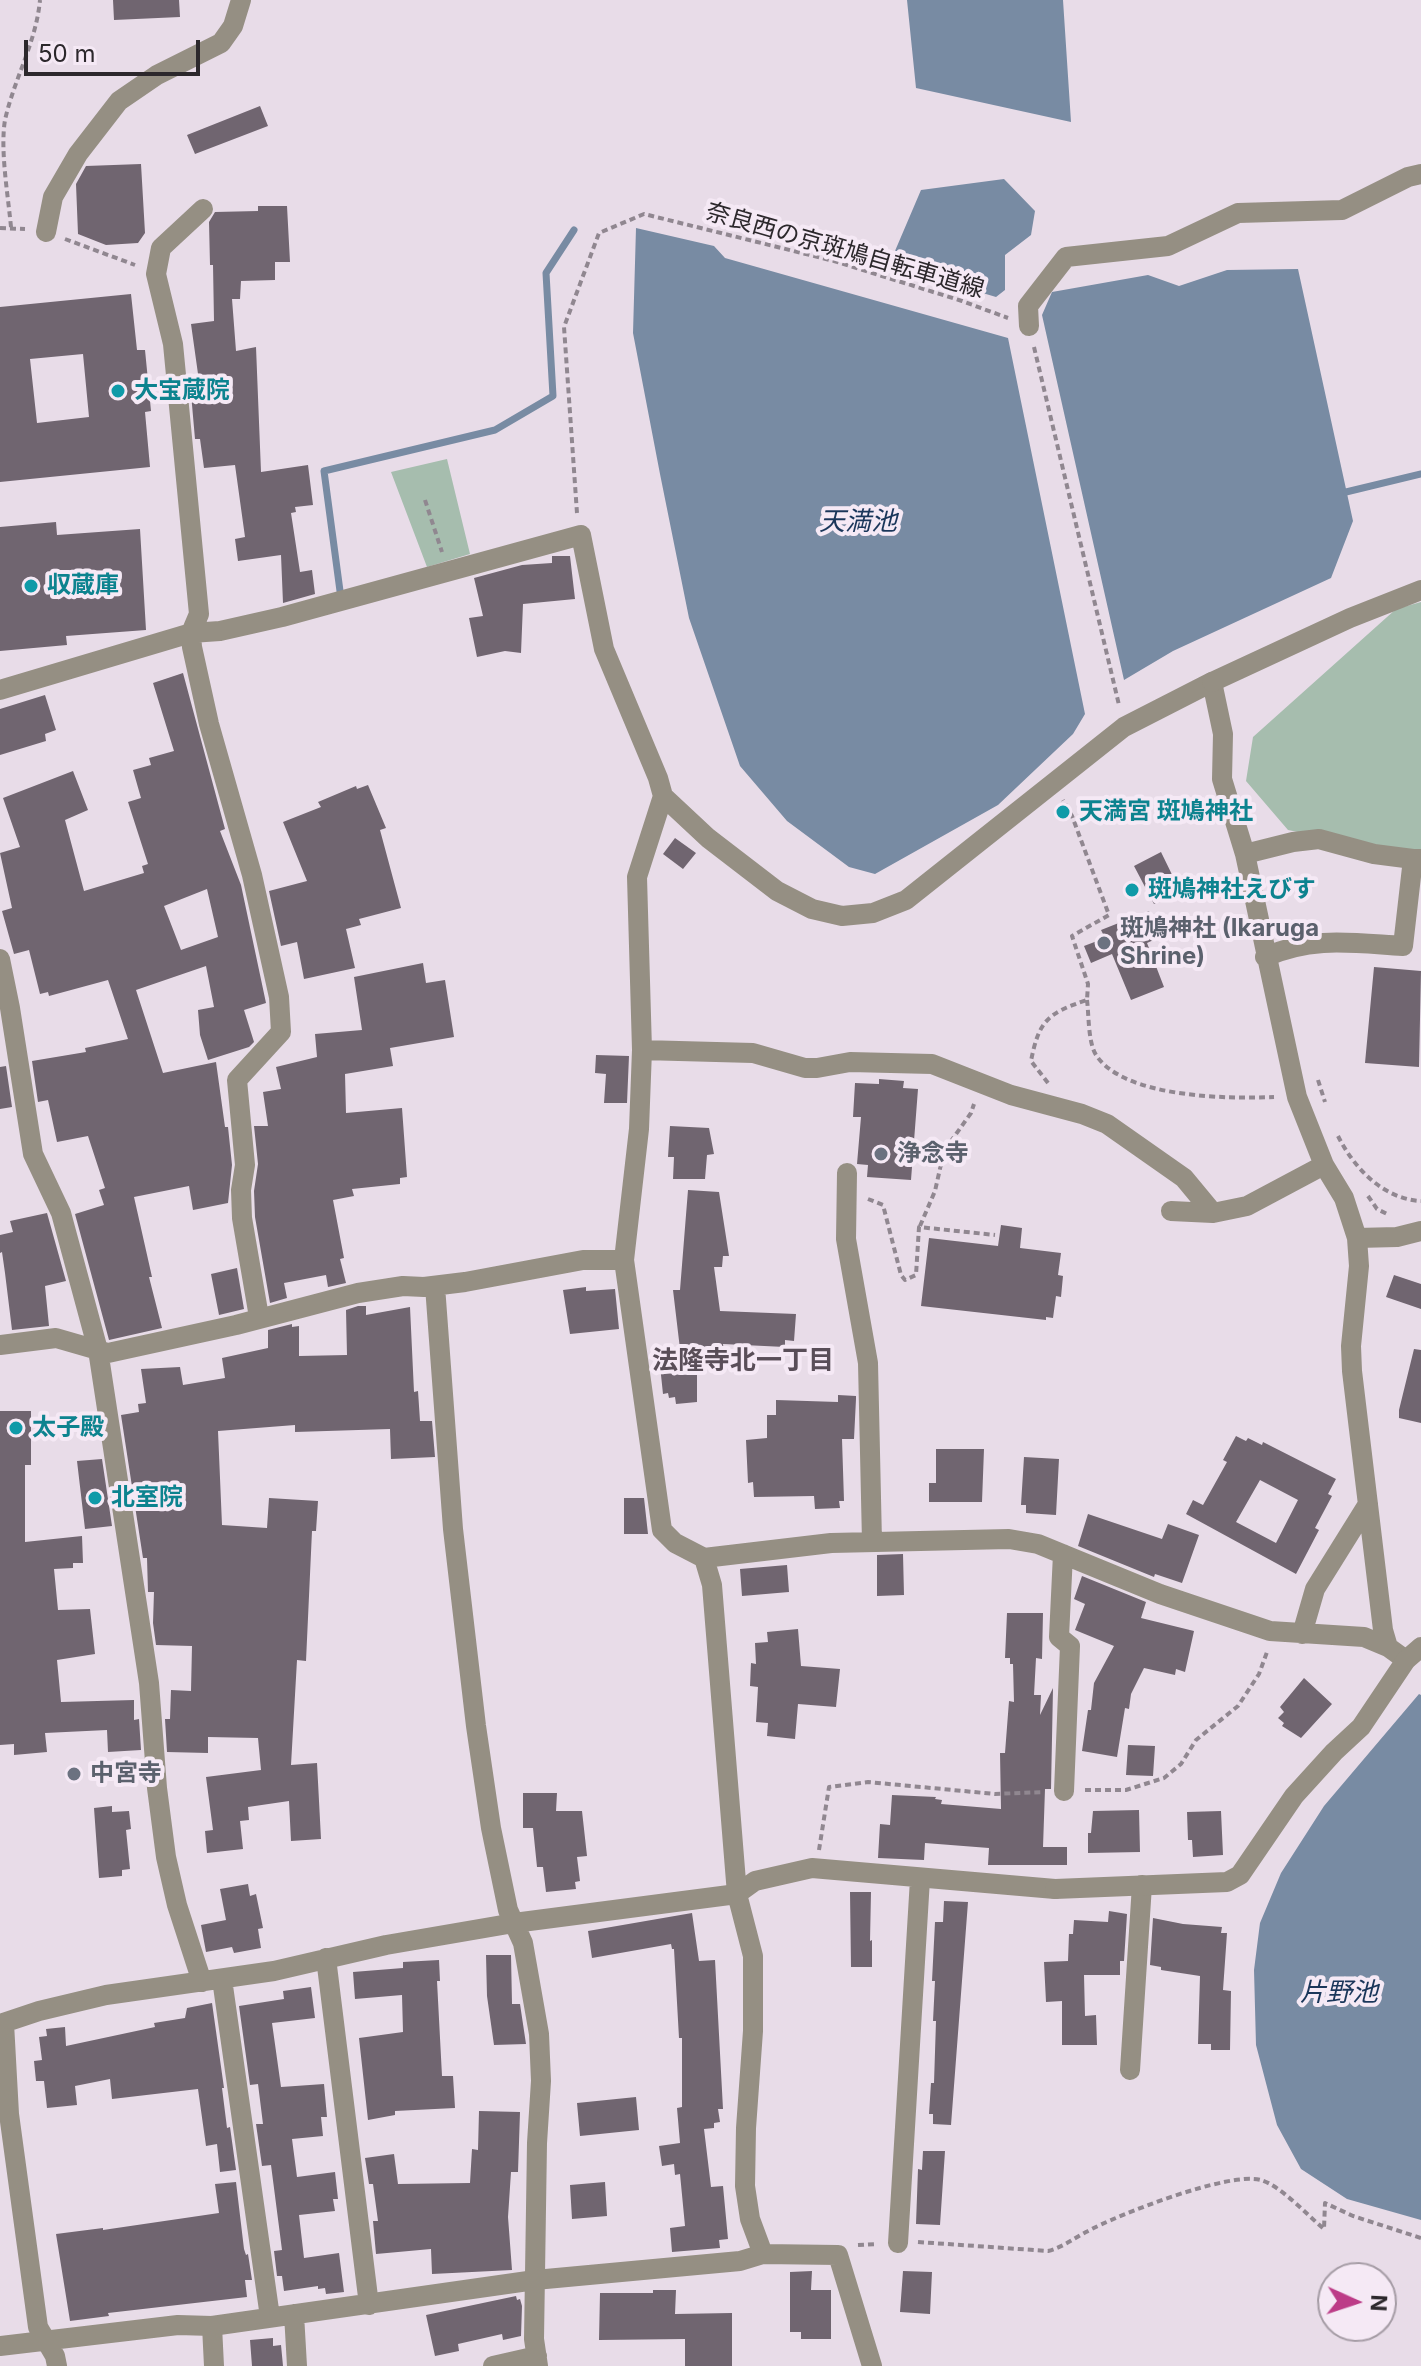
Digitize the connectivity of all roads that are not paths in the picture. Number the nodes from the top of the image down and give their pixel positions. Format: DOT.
graph roads {
  1 [pos="241,0"];
  2 [pos="1421,174"];
  3 [pos="203,209"];
  4 [pos="46,232"];
  5 [pos="1029,326"];
  6 [pos="1421,590"];
  7 [pos="191,633"];
  8 [pos="1212,682"];
  9 [pos="0,690"];
  10 [pos="663,796"];
  11 [pos="1245,854"];
  12 [pos="1417,859"];
  13 [pos="1265,957"];
  14 [pos="0,959"];
  15 [pos="642,1050"];
  16 [pos="1324,1165"];
  17 [pos="847,1182"];
  18 [pos="1171,1211"];
  19 [pos="1213,1213"];
  20 [pos="1421,1231"];
  21 [pos="1357,1238"];
  22 [pos="624,1260"];
  23 [pos="435,1286"];
  24 [pos="259,1317"];
  25 [pos="0,1345"];
  26 [pos="98,1350"];
  27 [pos="1368,1504"];
  28 [pos="872,1542"];
  29 [pos="1063,1554"];
  30 [pos="704,1558"];
  31 [pos="1302,1634"];
  32 [pos="1388,1647"];
  33 [pos="1413,1653"];
  34 [pos="1064,1791"];
  35 [pos="920,1879"];
  36 [pos="1142,1885"];
  37 [pos="737,1894"];
  38 [pos="514,1923"];
  39 [pos="326,1958"];
  40 [pos="212,1980"];
  41 [pos="2,2023"];
  42 [pos="1130,2070"];
  43 [pos="898,2243"];
  44 [pos="763,2254"];
  45 [pos="535,2280"];
  46 [pos="369,2305"];
  47 [pos="294,2314"];
  48 [pos="270,2317"];
  49 [pos="212,2326"];
  50 [pos="46,2339"];
  51 [pos="0,2346"];
  52 [pos="538,2361"];
  53 [pos="57,2366"];
  54 [pos="214,2366"];
  55 [pos="297,2366"];
  56 [pos="493,2366"];
  57 [pos="872,2366"];
  1 -- 4 [label="street"];
  2 -- 5 [label="street"];
  3 -- 7 [label="street"];
  6 -- 8 [label="street"];
  7 -- 9 [label="street"];
  7 -- 10 [label="street"];
  7 -- 24 [label="street"];
  8 -- 10 [label="street"];
  8 -- 11 [label="street"];
  10 -- 15 [label="street"];
  11 -- 12 [label="street"];
  11 -- 13 [label="street"];
  12 -- 13 [label="street"];
  13 -- 16 [label="street"];
  14 -- 26 [label="street"];
  15 -- 19 [label="street"];
  15 -- 22 [label="street"];
  16 -- 19 [label="street"];
  16 -- 21 [label="street"];
  17 -- 28 [label="street"];
  18 -- 19 [label="street"];
  20 -- 21 [label="street"];
  21 -- 27 [label="street"];
  22 -- 23 [label="street"];
  22 -- 30 [label="street"];
  23 -- 24 [label="street"];
  23 -- 38 [label="street"];
  24 -- 26 [label="street"];
  25 -- 26 [label="street"];
  26 -- 40 [label="street"];
  27 -- 31 [label="street"];
  27 -- 32 [label="street"];
  28 -- 29 [label="street"];
  28 -- 30 [label="street"];
  29 -- 31 [label="street"];
  29 -- 34 [label="street"];
  30 -- 37 [label="street"];
  31 -- 32 [label="street"];
  32 -- 33 [label="street"];
  33 -- 36 [label="street"];
  35 -- 36 [label="street"];
  35 -- 37 [label="street"];
  35 -- 43 [label="street"];
  36 -- 42 [label="street"];
  37 -- 38 [label="street"];
  37 -- 44 [label="street"];
  38 -- 39 [label="street"];
  38 -- 45 [label="street"];
  39 -- 40 [label="street"];
  39 -- 46 [label="street"];
  40 -- 41 [label="street"];
  40 -- 48 [label="street"];
  41 -- 50 [label="street"];
  44 -- 45 [label="street"];
  44 -- 57 [label="street"];
  45 -- 46 [label="street"];
  45 -- 52 [label="street"];
  46 -- 47 [label="street"];
  47 -- 48 [label="street"];
  47 -- 55 [label="street"];
  48 -- 49 [label="street"];
  49 -- 50 [label="street"];
  49 -- 54 [label="street"];
  50 -- 51 [label="street"];
  50 -- 53 [label="street"];
  52 -- 56 [label="street"];
}
